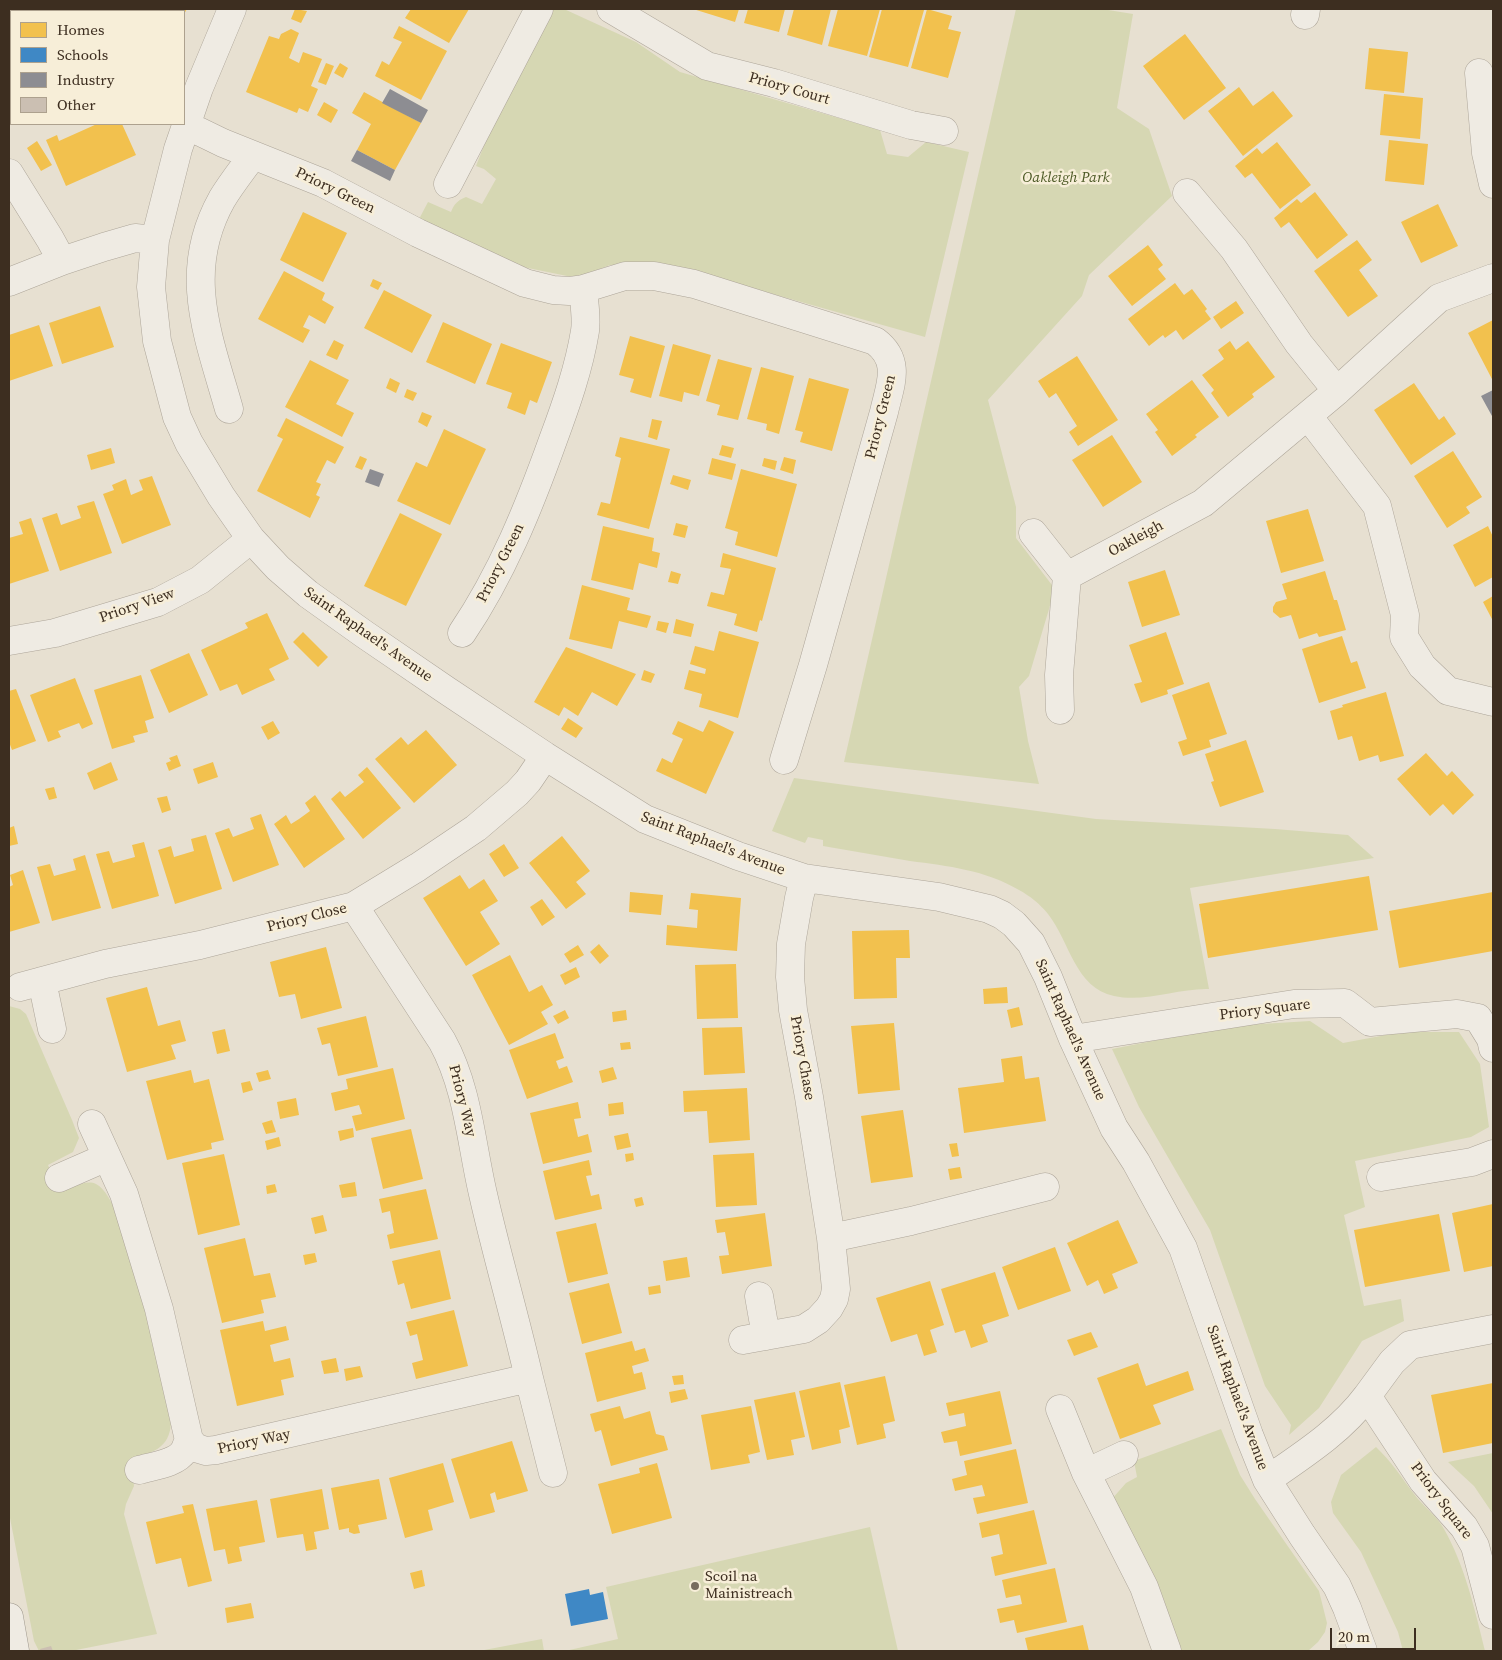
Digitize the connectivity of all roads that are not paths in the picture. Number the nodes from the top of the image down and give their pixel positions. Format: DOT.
graph roads {
  1 [pos="232,9"];
  2 [pos="539,9"];
  3 [pos="612,9"];
  4 [pos="647,18"];
  5 [pos="1479,73"];
  6 [pos="186,125"];
  7 [pos="944,131"];
  8 [pos="253,155"];
  9 [pos="9,173"];
  10 [pos="448,184"];
  11 [pos="1493,184"];
  12 [pos="1187,193"];
  13 [pos="155,240"];
  14 [pos="62,261"];
  15 [pos="1493,278"];
  16 [pos="9,282"];
  17 [pos="583,289"];
  18 [pos="1337,391"];
  19 [pos="229,409"];
  20 [pos="1308,416"];
  21 [pos="1033,533"];
  22 [pos="251,539"];
  23 [pos="1067,576"];
  24 [pos="462,633"];
  25 [pos="9,641"];
  26 [pos="1493,702"];
  27 [pos="1060,710"];
  28 [pos="544,756"];
  29 [pos="784,760"];
  30 [pos="804,878"];
  31 [pos="354,906"];
  32 [pos="52,1029"];
  33 [pos="1073,1039"];
  34 [pos="1493,1048"];
  35 [pos="92,1124"];
  36 [pos="1493,1154"];
  37 [pos="107,1157"];
  38 [pos="1381,1177"];
  39 [pos="58,1178"];
  40 [pos="1045,1187"];
  41 [pos="831,1238"];
  42 [pos="759,1296"];
  43 [pos="1493,1328"];
  44 [pos="529,1378"];
  45 [pos="1368,1396"];
  46 [pos="1060,1409"];
  47 [pos="189,1440"];
  48 [pos="1124,1455"];
  49 [pos="139,1470"];
  50 [pos="552,1473"];
  51 [pos="1086,1473"];
  52 [pos="1268,1480"];
  53 [pos="1493,1615"];
  54 [pos="9,1618"];
  55 [pos="15,1651"];
  56 [pos="1168,1651"];
  57 [pos="1363,1651"];
  1 -- 6 [label="street, Saint Raphael's Avenue"];
  2 -- 10 [label="street"];
  3 -- 4 [label="street, Priory Court"];
  4 -- 7 [label="street, Priory Court"];
  5 -- 11 [label="street"];
  6 -- 8 [label="street, Priory Green"];
  6 -- 13 [label="street, Saint Raphael's Avenue"];
  8 -- 17 [label="street, Priory Green"];
  8 -- 19 [label="street"];
  9 -- 14 [label="street"];
  12 -- 18 [label="street"];
  13 -- 14 [label="street"];
  13 -- 22 [label="street, Saint Raphael's Avenue"];
  14 -- 16 [label="street"];
  15 -- 18 [label="street, Oakleigh"];
  17 -- 24 [label="street, Priory Green"];
  17 -- 29 [label="street, Priory Green"];
  18 -- 20 [label="street, Oakleigh"];
  20 -- 23 [label="street, Oakleigh"];
  20 -- 26 [label="street"];
  21 -- 23 [label="street"];
  22 -- 25 [label="street, Priory View"];
  22 -- 28 [label="street, Saint Raphael's Avenue"];
  23 -- 27 [label="street"];
  28 -- 30 [label="street, Saint Raphael's Avenue"];
  28 -- 31 [label="street, Priory Close"];
  30 -- 33 [label="street, Saint Raphael's Avenue"];
  30 -- 41 [label="street, Priory Chase"];
  31 -- 32 [label="street, Priory Close"];
  31 -- 44 [label="street, Priory Way"];
  33 -- 34 [label="street, Priory Square"];
  33 -- 52 [label="street, Saint Raphael's Avenue"];
  35 -- 37 [label="street"];
  36 -- 38 [label="street"];
  37 -- 39 [label="street"];
  37 -- 47 [label="street"];
  40 -- 41 [label="street"];
  41 -- 42 [label="street, Priory Chase"];
  43 -- 45 [label="street"];
  44 -- 47 [label="street, Priory Way"];
  44 -- 50 [label="street, Priory Way"];
  45 -- 52 [label="street"];
  45 -- 53 [label="street, Priory Square"];
  46 -- 51 [label="street"];
  47 -- 49 [label="street"];
  48 -- 51 [label="street"];
  51 -- 56 [label="street"];
  52 -- 57 [label="street, Saint Raphael's Avenue"];
  54 -- 55 [label="street"];
}
